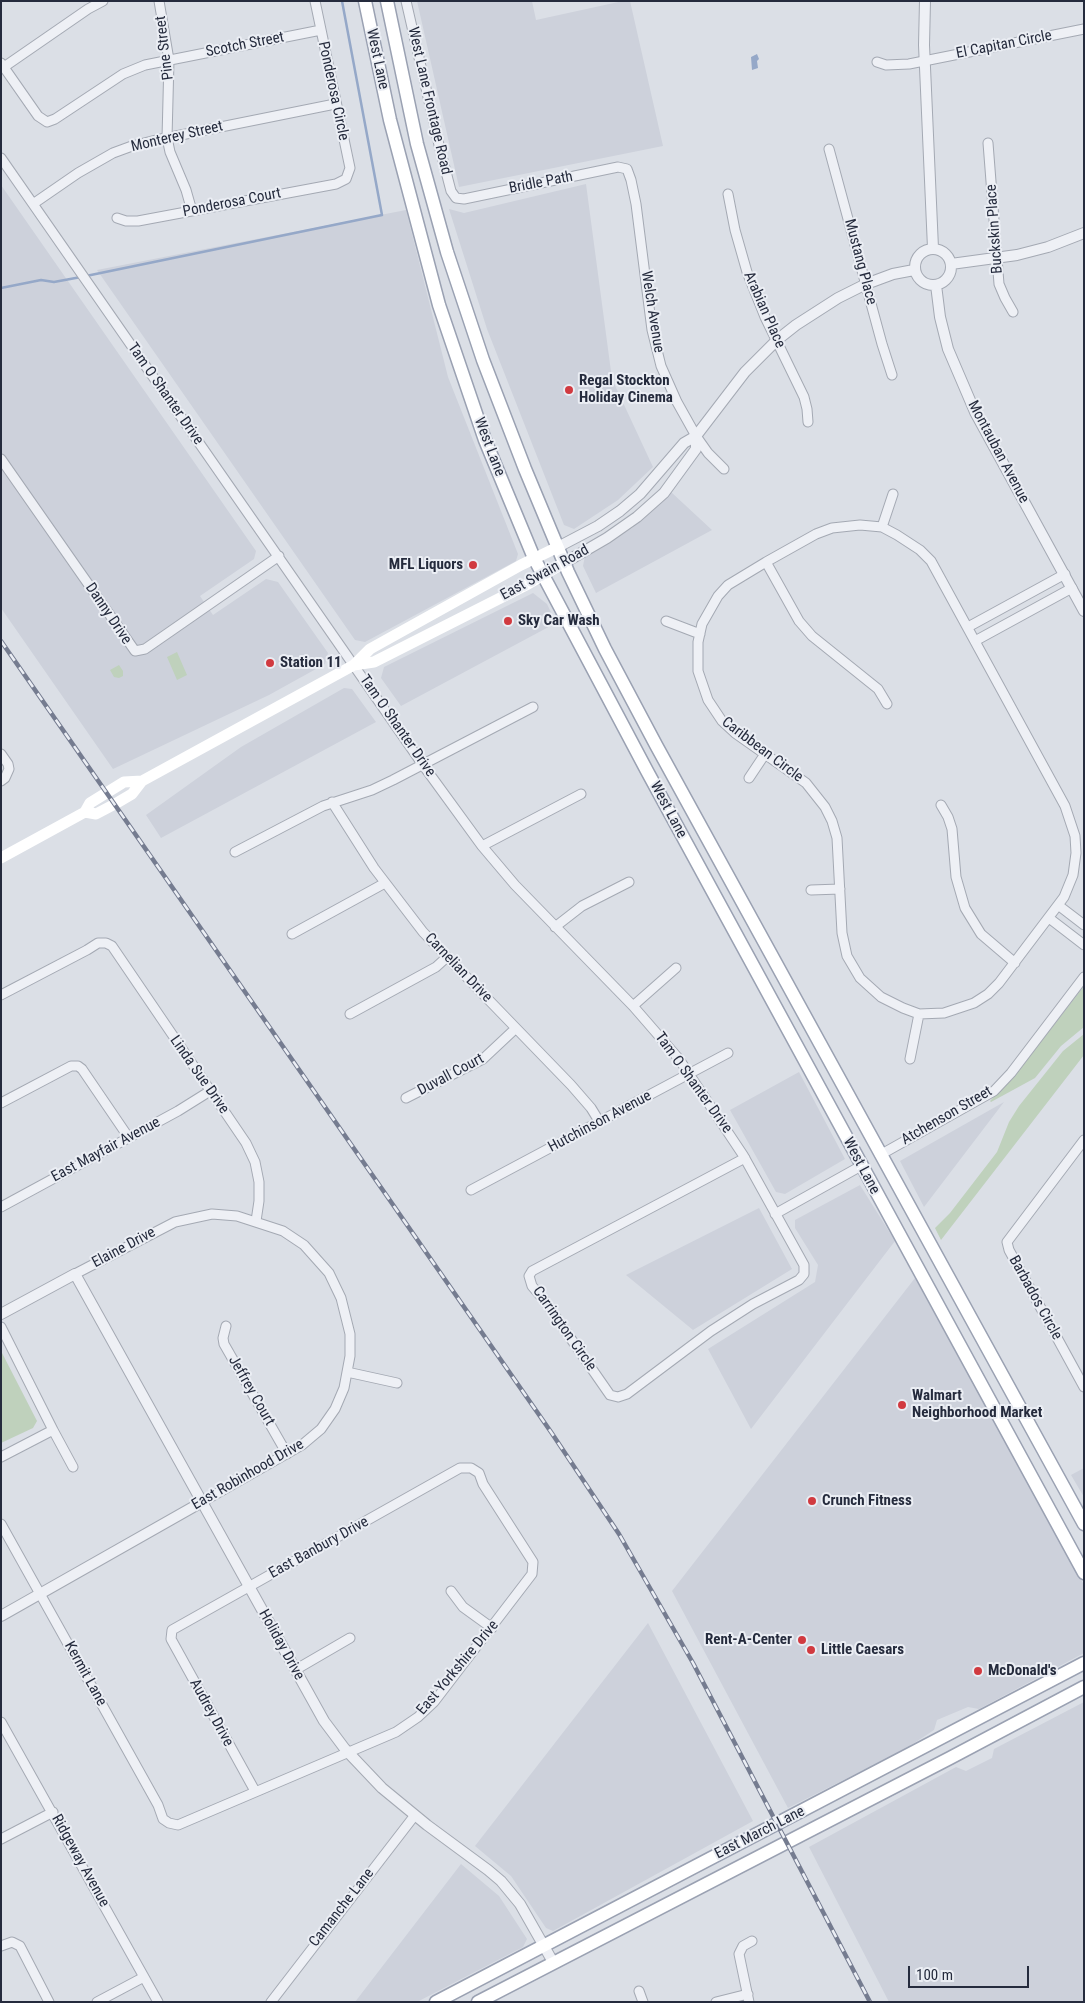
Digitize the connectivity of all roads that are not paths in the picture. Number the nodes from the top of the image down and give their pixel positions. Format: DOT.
graph roads {
  1 [pos="103,1"];
  2 [pos="158,1"];
  3 [pos="315,1"];
  4 [pos="365,1"];
  5 [pos="387,1"];
  6 [pos="406,1"];
  7 [pos="925,1"];
  8 [pos="1084,29"];
  9 [pos="321,30"];
  10 [pos="169,60"];
  11 [pos="924,60"];
  12 [pos="877,62"];
  13 [pos="3,65"];
  14 [pos="335,104"];
  15 [pos="167,138"];
  16 [pos="988,143"];
  17 [pos="830,149"];
  18 [pos="1,158"];
  19 [pos="627,169"];
  20 [pos="346,180"];
  21 [pos="728,194"];
  22 [pos="456,198"];
  23 [pos="33,204"];
  24 [pos="192,211"];
  25 [pos="117,218"];
  26 [pos="1084,234"];
  27 [pos="933,248"];
  28 [pos="997,258"];
  29 [pos="951,264"];
  30 [pos="914,270"];
  31 [pos="866,284"];
  32 [pos="936,285"];
  33 [pos="1013,312"];
  34 [pos="777,340"];
  35 [pos="892,375"];
  36 [pos="808,422"];
  37 [pos="696,436"];
  38 [pos="1,459"];
  39 [pos="724,469"];
  40 [pos="893,494"];
  41 [pos="882,527"];
  42 [pos="558,547"];
  43 [pos="279,556"];
  44 [pos="534,558"];
  45 [pos="766,562"];
  46 [pos="564,563"];
  47 [pos="1065,574"];
  48 [pos="543,575"];
  49 [pos="1072,588"];
  50 [pos="1084,611"];
  51 [pos="666,621"];
  52 [pos="968,627"];
  53 [pos="700,634"];
  54 [pos="976,641"];
  55 [pos="354,665"];
  56 [pos="887,704"];
  57 [pos="533,707"];
  58 [pos="1,754"];
  59 [pos="765,754"];
  60 [pos="423,764"];
  61 [pos="749,778"];
  62 [pos="1,781"];
  63 [pos="581,794"];
  64 [pos="332,802"];
  65 [pos="941,806"];
  66 [pos="482,846"];
  67 [pos="234,852"];
  68 [pos="1,858"];
  69 [pos="629,882"];
  70 [pos="385,883"];
  71 [pos="840,889"];
  72 [pos="812,890"];
  73 [pos="1058,905"];
  74 [pos="1049,918"];
  75 [pos="1084,925"];
  76 [pos="555,926"];
  77 [pos="292,934"];
  78 [pos="1084,945"];
  79 [pos="447,957"];
  80 [pos="1015,963"];
  81 [pos="676,968"];
  82 [pos="1084,978"];
  83 [pos="1,995"];
  84 [pos="634,1006"];
  85 [pos="350,1014"];
  86 [pos="919,1014"];
  87 [pos="516,1029"];
  88 [pos="728,1053"];
  89 [pos="910,1059"];
  90 [pos="690,1074"];
  91 [pos="210,1090"];
  92 [pos="406,1098"];
  93 [pos="1,1103"];
  94 [pos="599,1121"];
  95 [pos="129,1138"];
  96 [pos="1084,1140"];
  97 [pos="880,1155"];
  98 [pos="745,1158"];
  99 [pos="861,1166"];
  100 [pos="472,1190"];
  101 [pos="1,1207"];
  102 [pos="774,1214"];
  103 [pos="256,1221"];
  104 [pos="75,1274"];
  105 [pos="802,1277"];
  106 [pos="1,1314"];
  107 [pos="226,1326"];
  108 [pos="1,1327"];
  109 [pos="347,1372"];
  110 [pos="397,1383"];
  111 [pos="1084,1387"];
  112 [pos="53,1430"];
  113 [pos="287,1454"];
  114 [pos="1,1457"];
  115 [pos="73,1467"];
  116 [pos="471,1468"];
  117 [pos="202,1502"];
  118 [pos="1,1524"];
  119 [pos="1084,1524"];
  120 [pos="1084,1573"];
  121 [pos="249,1586"];
  122 [pos="451,1591"];
  123 [pos="41,1595"];
  124 [pos="1,1616"];
  125 [pos="492,1628"];
  126 [pos="170,1634"];
  127 [pos="350,1638"];
  128 [pos="1084,1663"];
  129 [pos="295,1670"];
  130 [pos="1084,1687"];
  131 [pos="2,1727"];
  132 [pos="349,1752"];
  133 [pos="254,1791"];
  134 [pos="53,1812"];
  135 [pos="415,1814"];
  136 [pos="169,1823"];
  137 [pos="1,1839"];
  138 [pos="752,1941"];
  139 [pos="1,1946"];
  140 [pos="544,1946"];
  141 [pos="552,1962"];
  142 [pos="144,1977"];
  143 [pos="638,1991"];
  144 [pos="749,1998"];
  145 [pos="48,2002"];
  146 [pos="97,2002"];
  147 [pos="158,2002"];
  148 [pos="270,2002"];
  149 [pos="436,2002"];
  150 [pos="478,2002"];
  151 [pos="643,2002"];
  152 [pos="716,2002"];
  1 -- 13 [label="street"];
  2 -- 10 [label="street, Pine Street"];
  3 -- 9 [label="street, Ponderosa Circle"];
  4 -- 44 [label="main road, West Lane"];
  5 -- 42 [label="main road, West Lane"];
  6 -- 22 [label="street, West Lane Frontage Road"];
  7 -- 11 [label="street"];
  8 -- 11 [label="street, El Capitan Circle"];
  9 -- 10 [label="street, Scotch Street"];
  9 -- 14 [label="street, Ponderosa Circle"];
  10 -- 13 [label="street, Scotch Street"];
  10 -- 15 [label="street, Pine Street"];
  11 -- 12 [label="street, El Capitan Circle"];
  11 -- 27 [label="street"];
  14 -- 15 [label="street, Monterey Street"];
  14 -- 20 [label="street, Ponderosa Circle"];
  15 -- 23 [label="street, Monterey Street"];
  15 -- 24 [label="street, Pine Street"];
  16 -- 28 [label="street, Buckskin Place"];
  17 -- 31 [label="street, Mustang Place"];
  18 -- 23 [label="street, Tam O Shanter Drive"];
  19 -- 22 [label="street, Bridle Path"];
  19 -- 37 [label="street, Welch Avenue"];
  20 -- 24 [label="street, Ponderosa Court"];
  21 -- 34 [label="street, Arabian Place"];
  23 -- 43 [label="street, Tam O Shanter Drive"];
  24 -- 25 [label="street, Ponderosa Court"];
  26 -- 28 [label="street"];
  27 -- 29 [label="street"];
  27 -- 30 [label="street"];
  28 -- 29 [label="street"];
  28 -- 33 [label="street, Buckskin Place"];
  29 -- 32 [label="street"];
  30 -- 31 [label="street, East Swain Road"];
  30 -- 32 [label="street"];
  31 -- 34 [label="street, East Swain Road"];
  31 -- 35 [label="street, Mustang Place"];
  32 -- 47 [label="street, Montauban Avenue"];
  34 -- 36 [label="street, Arabian Place"];
  34 -- 37 [label="street, East Swain Road"];
  37 -- 39 [label="street, Welch Avenue"];
  37 -- 42 [label="street, East Swain Road"];
  37 -- 46 [label="street, East Swain Road"];
  38 -- 43 [label="street, Danny Drive"];
  40 -- 41 [label="street"];
  41 -- 45 [label="street, Caribbean Circle"];
  41 -- 52 [label="street, Caribbean Circle"];
  42 -- 44 [label="main road, East Swain Road"];
  42 -- 46 [label="main road, West Lane"];
  43 -- 55 [label="street, Tam O Shanter Drive"];
  44 -- 48 [label="main road, West Lane"];
  44 -- 55 [label="main road, East Swain Road"];
  45 -- 53 [label="street, Caribbean Circle"];
  45 -- 56 [label="street"];
  46 -- 48 [label="main road, East Swain Road"];
  46 -- 97 [label="main road, West Lane"];
  47 -- 49 [label="street, Montauban Avenue"];
  47 -- 52 [label="street"];
  48 -- 55 [label="main road, East Swain Road"];
  48 -- 99 [label="main road, West Lane"];
  49 -- 50 [label="street, Montauban Avenue"];
  49 -- 54 [label="street"];
  51 -- 53 [label="street"];
  52 -- 54 [label="street, Caribbean Circle"];
  53 -- 59 [label="street, Caribbean Circle"];
  54 -- 73 [label="street, Caribbean Circle"];
  55 -- 60 [label="street, Tam O Shanter Drive"];
  55 -- 68 [label="main road, East Swain Road"];
  57 -- 60 [label="street"];
  58 -- 62 [label="street"];
  59 -- 61 [label="street"];
  59 -- 71 [label="street, Caribbean Circle"];
  60 -- 64 [label="street"];
  60 -- 66 [label="street, Tam O Shanter Drive"];
  63 -- 66 [label="street"];
  64 -- 67 [label="street"];
  64 -- 70 [label="street, Carnelian Drive"];
  65 -- 80 [label="street"];
  66 -- 76 [label="street, Tam O Shanter Drive"];
  69 -- 76 [label="street"];
  70 -- 77 [label="street"];
  70 -- 79 [label="street, Carnelian Drive"];
  71 -- 72 [label="street"];
  71 -- 86 [label="street, Caribbean Circle"];
  73 -- 74 [label="street, Caribbean Circle"];
  73 -- 75 [label="street"];
  74 -- 78 [label="street"];
  74 -- 80 [label="street, Caribbean Circle"];
  76 -- 84 [label="street, Tam O Shanter Drive"];
  79 -- 85 [label="street"];
  79 -- 87 [label="street, Carnelian Drive"];
  80 -- 86 [label="street, Caribbean Circle"];
  81 -- 84 [label="street"];
  82 -- 97 [label="street, Atchenson Street"];
  83 -- 91 [label="street, Linda Sue Drive"];
  84 -- 90 [label="street, Tam O Shanter Drive"];
  86 -- 89 [label="street"];
  87 -- 92 [label="street, Duvall Court"];
  87 -- 94 [label="street, Carnelian Drive"];
  88 -- 90 [label="street, Hutchinson Avenue"];
  90 -- 94 [label="street, Hutchinson Avenue"];
  90 -- 98 [label="street, Tam O Shanter Drive"];
  91 -- 95 [label="street, East Mayfair Avenue"];
  91 -- 103 [label="street, Linda Sue Drive"];
  93 -- 95 [label="street"];
  94 -- 100 [label="street, Hutchinson Avenue"];
  95 -- 101 [label="street, East Mayfair Avenue"];
  96 -- 111 [label="street, Barbados Circle"];
  97 -- 119 [label="main road, West Lane"];
  98 -- 102 [label="street, Tam O Shanter Drive"];
  98 -- 105 [label="street, Carrington Circle"];
  99 -- 102 [label="street"];
  99 -- 120 [label="main road, West Lane"];
  102 -- 105 [label="street, Tam O Shanter Drive"];
  103 -- 104 [label="street, Elaine Drive"];
  103 -- 109 [label="street, East Robinhood Drive"];
  104 -- 106 [label="street, Elaine Drive"];
  104 -- 117 [label="street, Holiday Drive"];
  107 -- 113 [label="street, Jeffrey Court"];
  108 -- 112 [label="street"];
  109 -- 110 [label="street"];
  109 -- 113 [label="street, East Robinhood Drive"];
  112 -- 114 [label="street"];
  112 -- 115 [label="street"];
  113 -- 117 [label="street, East Robinhood Drive"];
  116 -- 121 [label="street, East Banbury Drive"];
  116 -- 125 [label="street, East Yorkshire Drive"];
  117 -- 121 [label="street, Holiday Drive"];
  117 -- 123 [label="street, East Robinhood Drive"];
  118 -- 123 [label="street, Kermit Lane"];
  121 -- 126 [label="street, East Banbury Drive"];
  121 -- 129 [label="street, Holiday Drive"];
  122 -- 125 [label="street"];
  123 -- 124 [label="street, East Robinhood Drive"];
  123 -- 136 [label="street, Kermit Lane"];
  125 -- 132 [label="street, East Yorkshire Drive"];
  126 -- 133 [label="street, Audrey Drive"];
  127 -- 129 [label="street"];
  128 -- 140 [label="main road, East March Lane"];
  129 -- 132 [label="street, Holiday Drive"];
  130 -- 141 [label="main road, East March Lane"];
  131 -- 134 [label="street, Ridgeway Avenue"];
  132 -- 133 [label="street, East Yorkshire Drive"];
  132 -- 135 [label="street, Holiday Drive"];
  133 -- 136 [label="street, East Yorkshire Drive"];
  134 -- 137 [label="street"];
  134 -- 142 [label="street, Ridgeway Avenue"];
  135 -- 140 [label="street, Holiday Drive"];
  135 -- 148 [label="street, Camanche Lane"];
  138 -- 144 [label="street"];
  139 -- 145 [label="street"];
  140 -- 141 [label="street, Holiday Drive"];
  140 -- 149 [label="main road, East March Lane"];
  141 -- 150 [label="main road, East March Lane"];
  142 -- 146 [label="street"];
  142 -- 147 [label="street, Ridgeway Avenue"];
  143 -- 151 [label="street"];
  144 -- 152 [label="street"];
}
